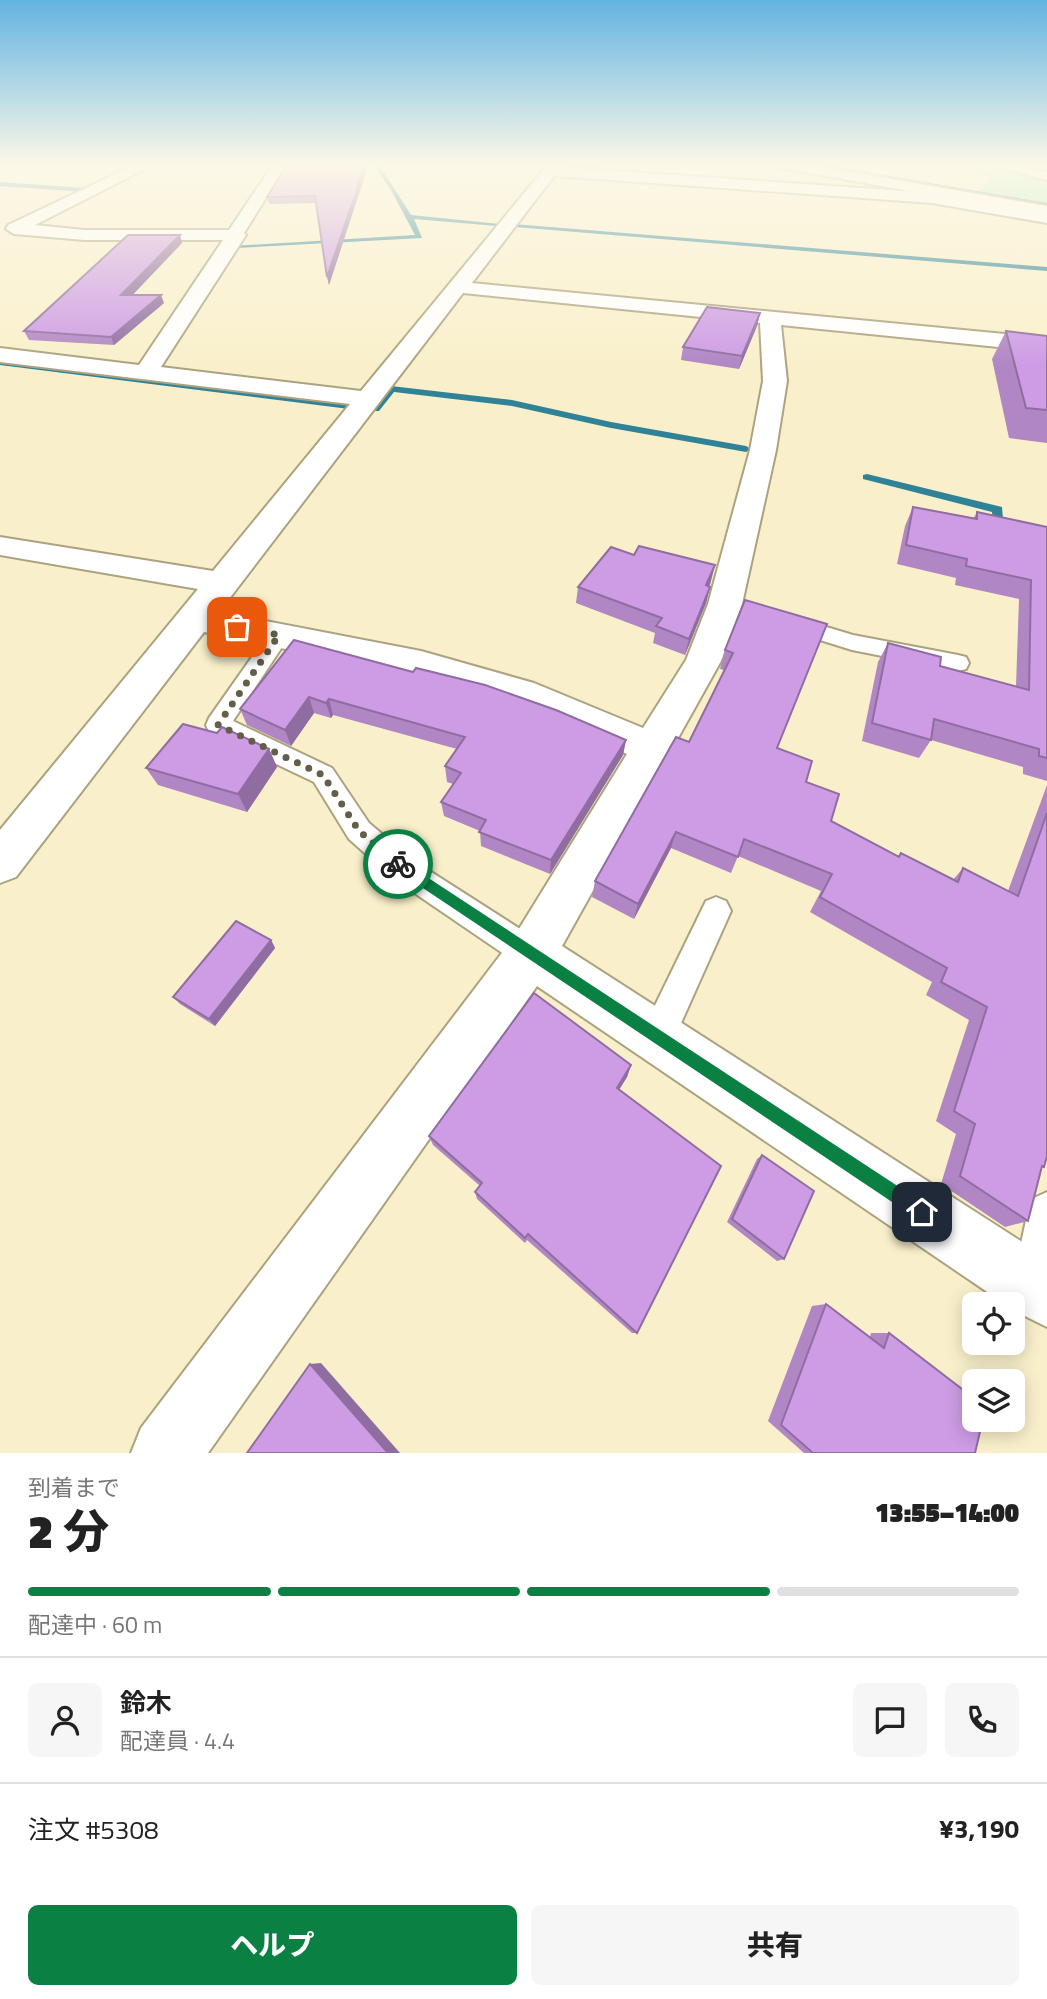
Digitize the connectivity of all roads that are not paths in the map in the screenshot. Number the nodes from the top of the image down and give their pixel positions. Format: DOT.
graph roads {
  1 [pos="240,231"];
  2 [pos="502,231"];
  3 [pos="8,232"];
  4 [pos="237,235"];
  5 [pos="458,287"];
  6 [pos="770,318"];
  7 [pos="1047,345"];
  8 [pos="0,355"];
  9 [pos="146,372"];
  10 [pos="370,399"];
  11 [pos="0,546"];
  12 [pos="224,583"];
  13 [pos="196,618"];
  14 [pos="776,619"];
  15 [pos="279,635"];
  16 [pos="958,663"];
  17 [pos="652,748"];
  18 [pos="0,863"];
  19 [pos="716,911"];
  20 [pos="531,954"];
  21 [pos="657,1038"];
  22 [pos="1047,1211"];
  23 [pos="1040,1290"];
  24 [pos="166,1453"];
  1 -- 4 [label="street"];
  2 -- 5 [label="street"];
  3 -- 4 [label="street"];
  4 -- 9 [label="street"];
  5 -- 6 [label="street"];
  5 -- 10 [label="street"];
  6 -- 7 [label="street"];
  6 -- 17 [label="street"];
  8 -- 9 [label="street"];
  9 -- 10 [label="street"];
  10 -- 12 [label="street"];
  11 -- 12 [label="street"];
  12 -- 13 [label="street"];
  13 -- 15 [label="street"];
  13 -- 18 [label="street"];
  14 -- 16 [label="lane"];
  15 -- 17 [label="street"];
  15 -- 20 [label="lane"];
  17 -- 20 [label="street"];
  19 -- 21 [label="lane"];
  20 -- 21 [label="street"];
  20 -- 24 [label="street"];
  21 -- 23 [label="street"];
  22 -- 23 [label="lane"];
}
